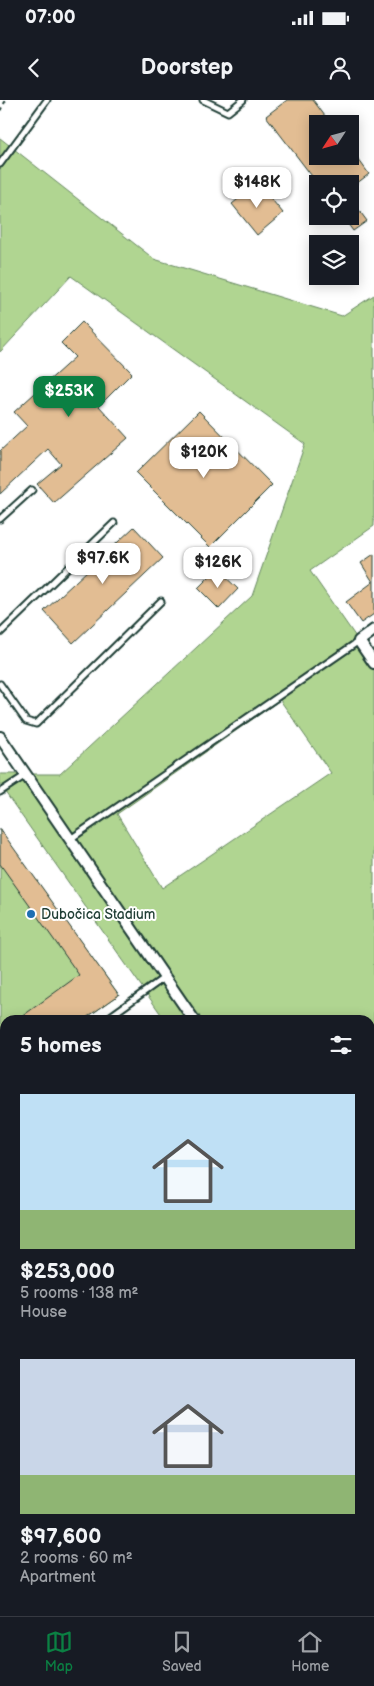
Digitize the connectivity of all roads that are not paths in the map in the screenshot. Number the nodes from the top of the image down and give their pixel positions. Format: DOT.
graph roads {
  1 [pos="47,100"];
  2 [pos="203,100"];
  3 [pos="243,100"];
  4 [pos="0,164"];
  5 [pos="32,490"];
  6 [pos="0,519"];
  7 [pos="114,523"];
  8 [pos="161,601"];
  9 [pos="374,630"];
  10 [pos="0,633"];
  11 [pos="359,641"];
  12 [pos="374,663"];
  13 [pos="0,684"];
  14 [pos="0,737"];
  15 [pos="26,775"];
  16 [pos="0,792"];
  17 [pos="69,840"];
  18 [pos="164,977"];
  19 [pos="113,1015"];
  20 [pos="191,1015"];
  1 -- 4 [label="lane"];
  2 -- 3 [label="lane"];
  5 -- 6 [label="lane"];
  7 -- 10 [label="lane"];
  8 -- 13 [label="lane"];
  9 -- 11 [label="street"];
  11 -- 12 [label="street"];
  11 -- 17 [label="lane"];
  14 -- 15 [label="street"];
  15 -- 16 [label="lane"];
  15 -- 17 [label="street"];
  17 -- 18 [label="street"];
  18 -- 19 [label="lane"];
  18 -- 20 [label="street"];
}
